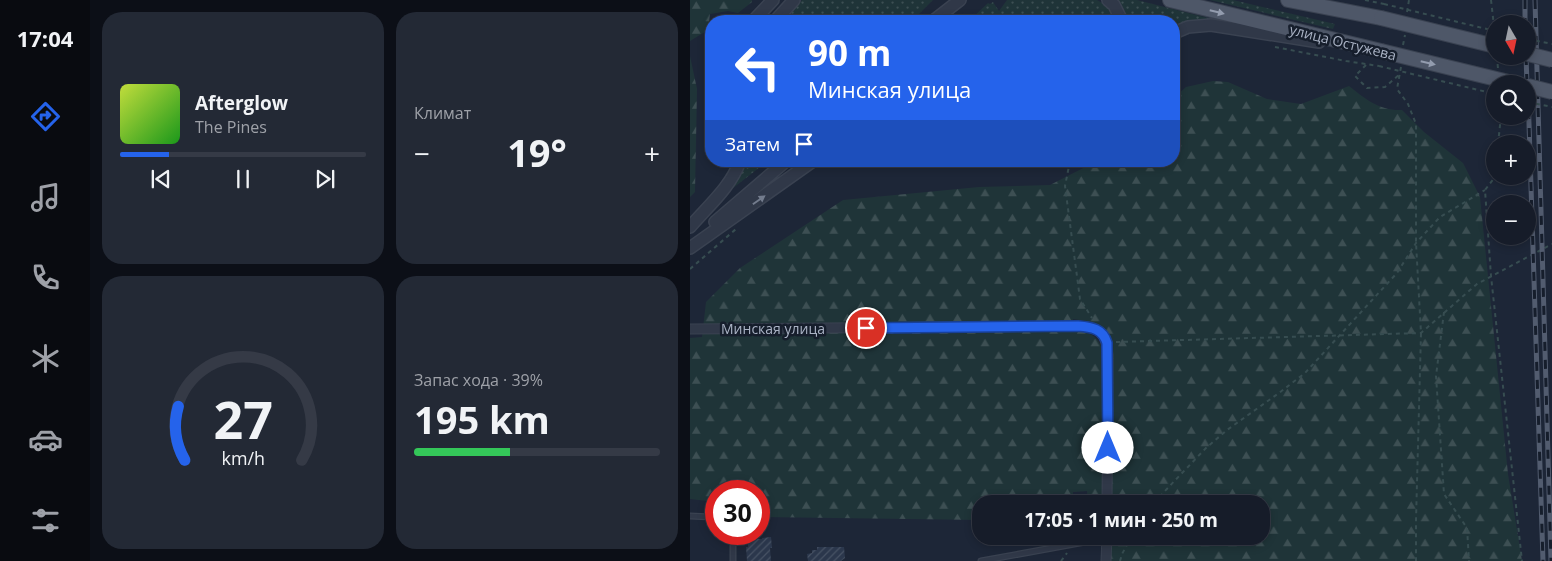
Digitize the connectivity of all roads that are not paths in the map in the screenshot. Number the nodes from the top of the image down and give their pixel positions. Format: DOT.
graph roads {
  1 [pos="773,0"];
  2 [pos="794,0"];
  3 [pos="960,0"];
  4 [pos="1108,0"];
  5 [pos="1170,0"];
  6 [pos="1288,0"];
  7 [pos="1324,0"];
  8 [pos="759,15"];
  9 [pos="780,15"];
  10 [pos="941,15"];
  11 [pos="944,15"];
  12 [pos="952,15"];
  13 [pos="1120,15"];
  14 [pos="1381,18"];
  15 [pos="1180,30"];
  16 [pos="1486,44"];
  17 [pos="1380,51"];
  18 [pos="1536,56"];
  19 [pos="1552,60"];
  20 [pos="1486,77"];
  21 [pos="1536,88"];
  22 [pos="1552,92"];
  23 [pos="737,167"];
  24 [pos="779,167"];
  25 [pos="804,167"];
  26 [pos="690,228"];
  27 [pos="690,246"];
  28 [pos="690,329"];
  29 [pos="1107,495"];
  30 [pos="690,516"];
  31 [pos="705,517"];
  32 [pos="733,545"];
  33 [pos="1065,545"];
  34 [pos="1107,545"];
  35 [pos="733,561"];
  36 [pos="981,561"];
  37 [pos="1106,561"];
  1 -- 8 [label="street"];
  2 -- 9 [label="street"];
  3 -- 10 [label="street"];
  3 -- 11 [label="street"];
  3 -- 12 [label="street"];
  4 -- 13 [label="street"];
  5 -- 17 [label="main road, улица Остужева, one-way"];
  6 -- 14 [label="main road, улица Остужева"];
  7 -- 14 [label="street"];
  14 -- 16 [label="main road, улица Остужева, bridge"];
  15 -- 17 [label="street"];
  17 -- 20 [label="main road, улица Остужева, one-way, bridge"];
  18 -- 19 [label="main road, bridge"];
  21 -- 22 [label="main road, bridge"];
  23 -- 26 [label="street"];
  24 -- 27 [label="street"];
  27 -- 25 [label="street, one-way"];
  28 -- 29 [label="street, Минская улица"];
  30 -- 31 [label="lane"];
  32 -- 35 [label="lane"];
  33 -- 36 [label="lane"];
  34 -- 37 [label="street"];
}
